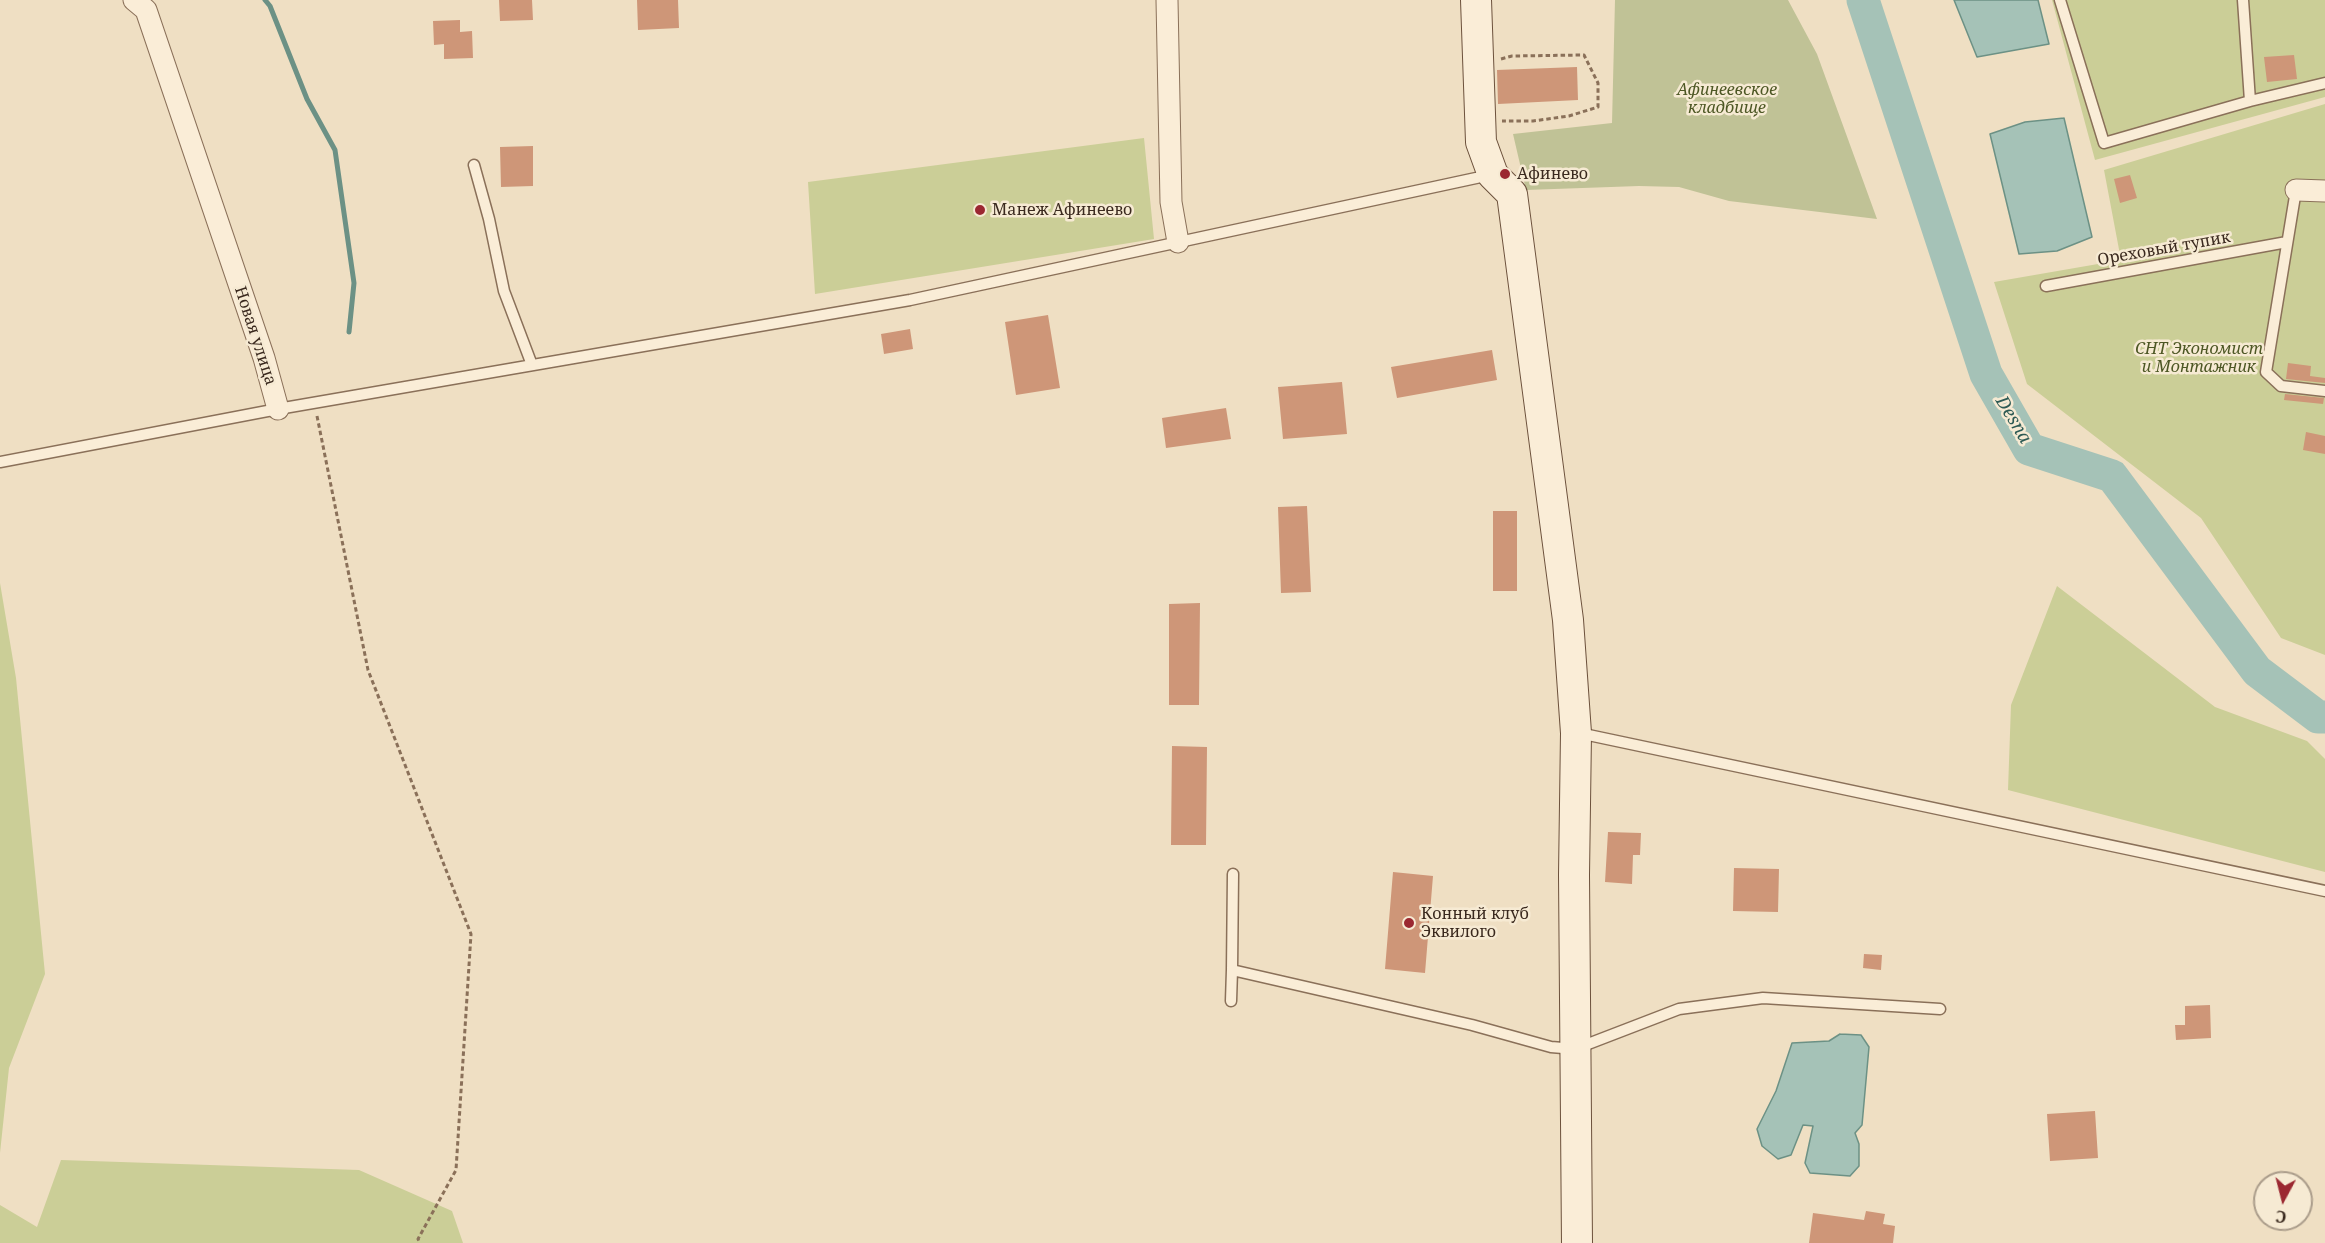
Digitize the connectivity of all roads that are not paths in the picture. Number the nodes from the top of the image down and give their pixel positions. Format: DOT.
graph roads {
  1 [pos="134,0"];
  2 [pos="1167,0"];
  3 [pos="1476,0"];
  4 [pos="2060,0"];
  5 [pos="2242,0"];
  6 [pos="2325,83"];
  7 [pos="2250,101"];
  8 [pos="474,165"];
  9 [pos="1493,175"];
  10 [pos="2296,190"];
  11 [pos="2325,191"];
  12 [pos="1178,242"];
  13 [pos="2287,242"];
  14 [pos="2046,286"];
  15 [pos="532,365"];
  16 [pos="2325,391"];
  17 [pos="278,409"];
  18 [pos="0,462"];
  19 [pos="1576,733"];
  20 [pos="1233,874"];
  21 [pos="2325,891"];
  22 [pos="1232,970"];
  23 [pos="1231,1001"];
  24 [pos="1940,1009"];
  25 [pos="1575,1049"];
  26 [pos="1577,1243"];
  1 -- 17 [label="street, Новая улица"];
  2 -- 12 [label="street"];
  3 -- 9 [label="street"];
  4 -- 7 [label="lane"];
  5 -- 7 [label="lane"];
  6 -- 7 [label="lane"];
  8 -- 15 [label="lane"];
  9 -- 12 [label="lane"];
  9 -- 19 [label="street"];
  10 -- 11 [label="street"];
  10 -- 13 [label="lane"];
  12 -- 15 [label="lane"];
  13 -- 14 [label="lane, Ореховый тупик"];
  13 -- 16 [label="lane"];
  15 -- 17 [label="lane"];
  17 -- 18 [label="lane, Новая улица"];
  19 -- 21 [label="lane"];
  19 -- 25 [label="street"];
  20 -- 22 [label="lane"];
  22 -- 23 [label="lane"];
  22 -- 25 [label="lane"];
  24 -- 25 [label="lane"];
  25 -- 26 [label="street"];
}
